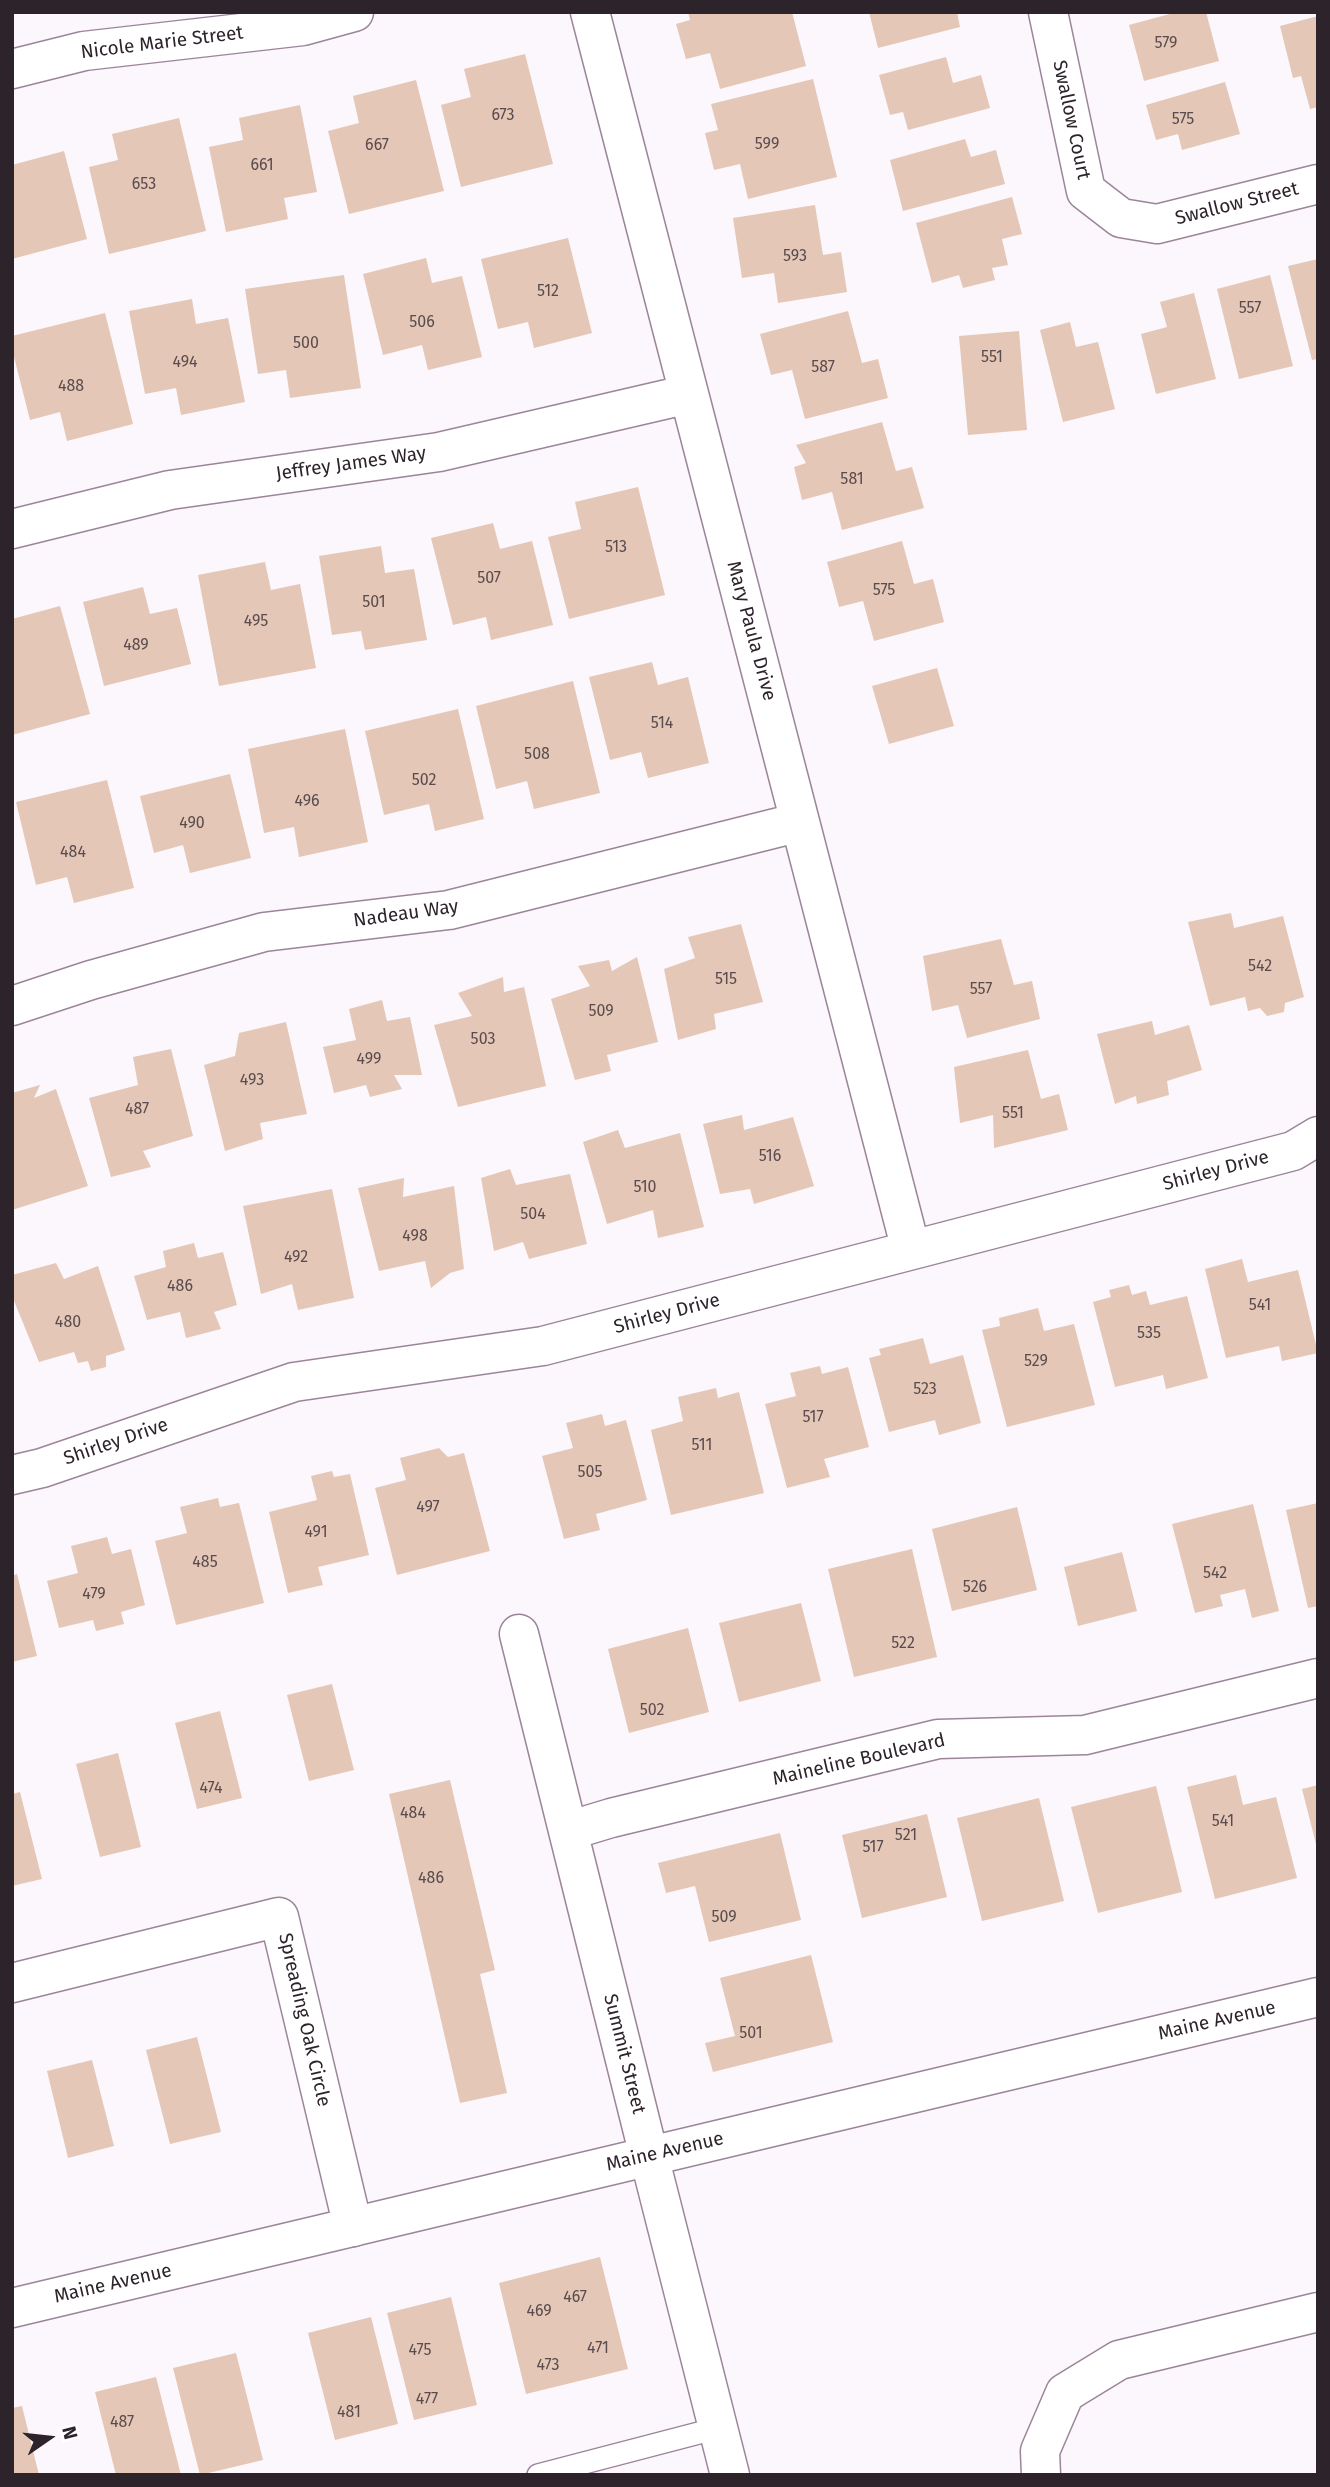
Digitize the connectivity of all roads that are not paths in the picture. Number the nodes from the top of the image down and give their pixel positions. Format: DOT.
graph roads {
  1 [pos="354,12"];
  2 [pos="590,12"];
  3 [pos="1048,12"];
  4 [pos="12,69"];
  5 [pos="1318,184"];
  6 [pos="1157,224"];
  7 [pos="689,394"];
  8 [pos="12,529"];
  9 [pos="800,822"];
  10 [pos="12,1006"];
  11 [pos="1318,1136"];
  12 [pos="911,1250"];
  13 [pos="12,1475"];
  14 [pos="520,1634"];
  15 [pos="1318,1678"];
  16 [pos="568,1831"];
  17 [pos="12,1983"];
  18 [pos="1318,1997"];
  19 [pos="649,2156"];
  20 [pos="353,2227"];
  21 [pos="12,2308"];
  22 [pos="1318,2312"];
  23 [pos="718,2428"];
  24 [pos="538,2475"];
  25 [pos="730,2475"];
  26 [pos="1041,2475"];
  1 -- 4 [label="street, Nicole Marie Street"];
  2 -- 7 [label="street, Mary Paula Drive"];
  3 -- 6 [label="street, Swallow Court"];
  5 -- 6 [label="street, Swallow Street"];
  7 -- 8 [label="street, Jeffrey James Way"];
  7 -- 9 [label="street, Mary Paula Drive"];
  9 -- 10 [label="street, Nadeau Way"];
  9 -- 12 [label="street, Mary Paula Drive"];
  11 -- 12 [label="street, Shirley Drive"];
  12 -- 13 [label="street, Shirley Drive"];
  14 -- 16 [label="street, Summit Street"];
  15 -- 16 [label="street, Maineline Boulevard"];
  16 -- 19 [label="street, Summit Street"];
  17 -- 20 [label="street, Spreading Oak Circle"];
  18 -- 19 [label="street, Maine Avenue"];
  19 -- 20 [label="street, Maine Avenue"];
  19 -- 23 [label="street, Summit Street"];
  20 -- 21 [label="street, Maine Avenue"];
  22 -- 26 [label="street"];
  23 -- 24 [label="lane"];
  23 -- 25 [label="street, Summit Street"];
}
